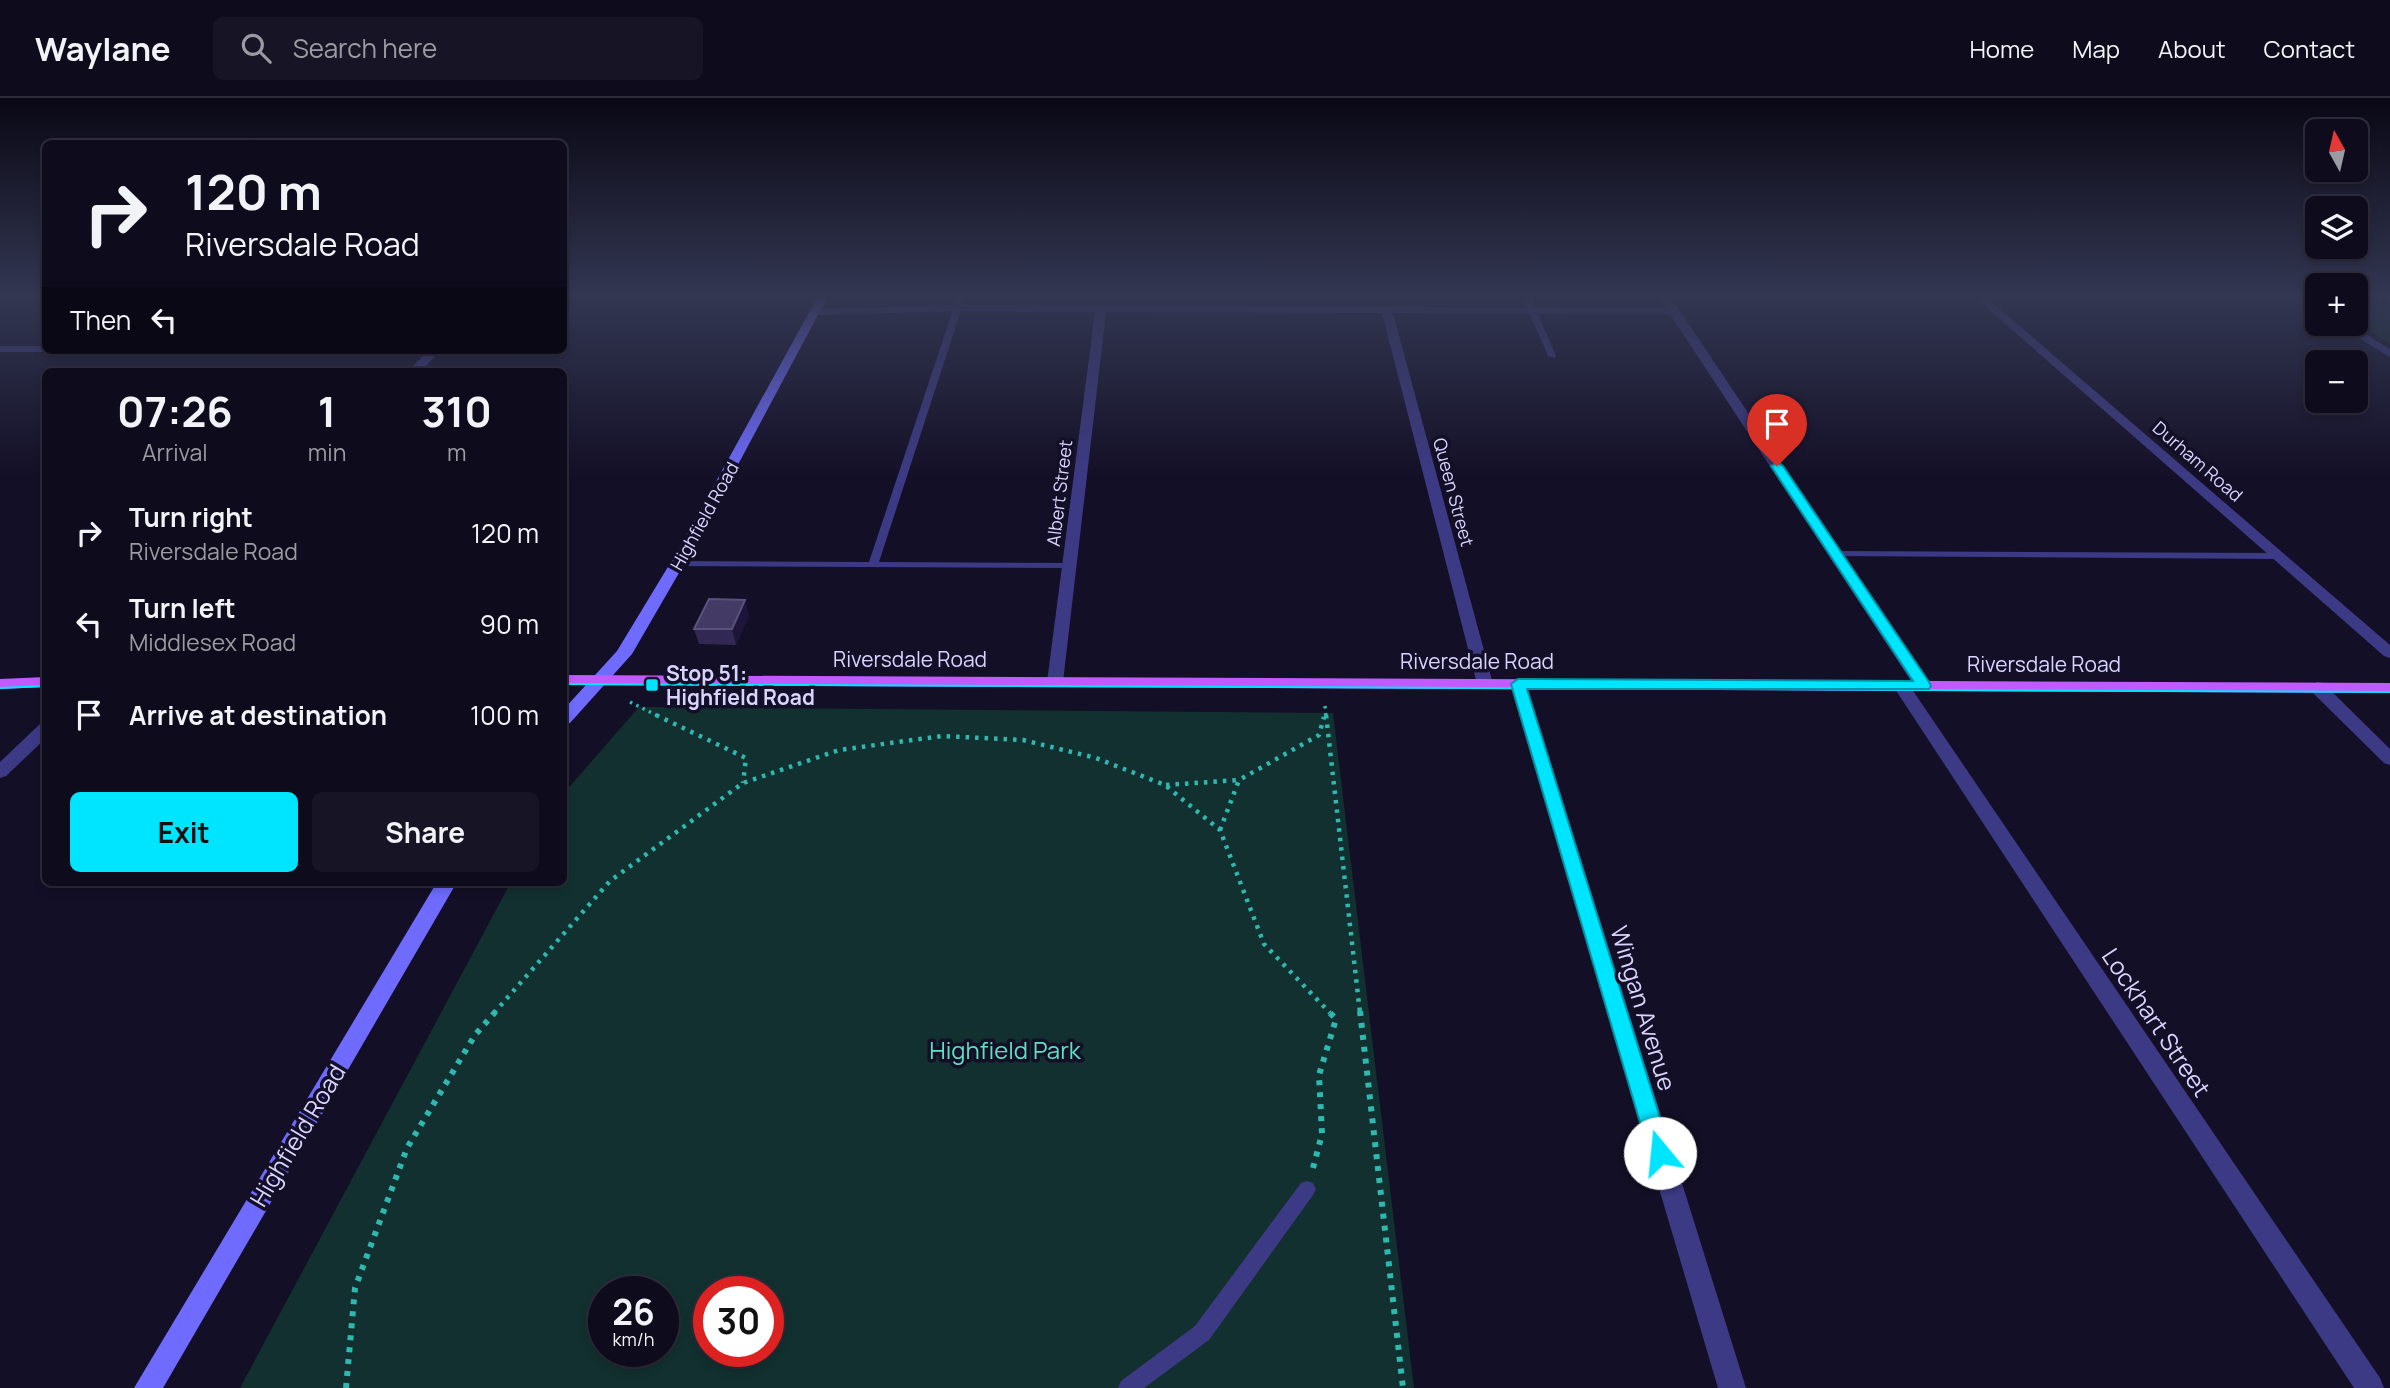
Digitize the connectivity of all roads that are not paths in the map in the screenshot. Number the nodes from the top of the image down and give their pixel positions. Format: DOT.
graph roads {
  1 [pos="790,358"];
  2 [pos="942,358"];
  3 [pos="1095,358"];
  4 [pos="1400,358"];
  5 [pos="1706,358"];
  6 [pos="2051,358"];
  7 [pos="1836,554"];
  8 [pos="2279,556"];
  9 [pos="677,564"];
  10 [pos="873,565"];
  11 [pos="1069,566"];
  12 [pos="2390,653"];
  13 [pos="567,680"];
  14 [pos="598,680"];
  15 [pos="42,682"];
  16 [pos="1055,682"];
  17 [pos="0,684"];
  18 [pos="1485,684"];
  19 [pos="1518,684"];
  20 [pos="1912,686"];
  21 [pos="2317,687"];
  22 [pos="2390,688"];
  23 [pos="567,716"];
  24 [pos="42,732"];
  25 [pos="2390,760"];
  26 [pos="0,772"];
  27 [pos="445,886"];
  28 [pos="1307,1189"];
  29 [pos="148,1388"];
  30 [pos="1128,1388"];
  31 [pos="1732,1388"];
  32 [pos="2370,1388"];
  1 -- 9 [label="main road, Highfield Road"];
  2 -- 10 [label="lane"];
  3 -- 11 [label="street, Albert Street"];
  4 -- 18 [label="street, Queen Street"];
  5 -- 7 [label="street, Lockhart Street"];
  6 -- 8 [label="street, Durham Road"];
  7 -- 8 [label="lane"];
  7 -- 20 [label="street, Lockhart Street"];
  8 -- 12 [label="street, Durham Road"];
  9 -- 10 [label="lane"];
  9 -- 14 [label="main road, Highfield Road"];
  10 -- 11 [label="lane"];
  11 -- 16 [label="street, Albert Street"];
  13 -- 14 [label="main road, Riversdale Road"];
  14 -- 16 [label="main road, Riversdale Road"];
  14 -- 23 [label="main road, Highfield Road"];
  15 -- 17 [label="main road"];
  16 -- 18 [label="main road, Riversdale Road"];
  18 -- 19 [label="main road, Riversdale Road"];
  19 -- 20 [label="main road, Riversdale Road"];
  19 -- 31 [label="street, Wingan Avenue"];
  20 -- 21 [label="main road, Riversdale Road"];
  20 -- 32 [label="street, Lockhart Street"];
  21 -- 22 [label="main road, Riversdale Road"];
  21 -- 25 [label="street"];
  24 -- 26 [label="street"];
  27 -- 29 [label="main road, Highfield Road"];
  28 -- 30 [label="lane"];
}
